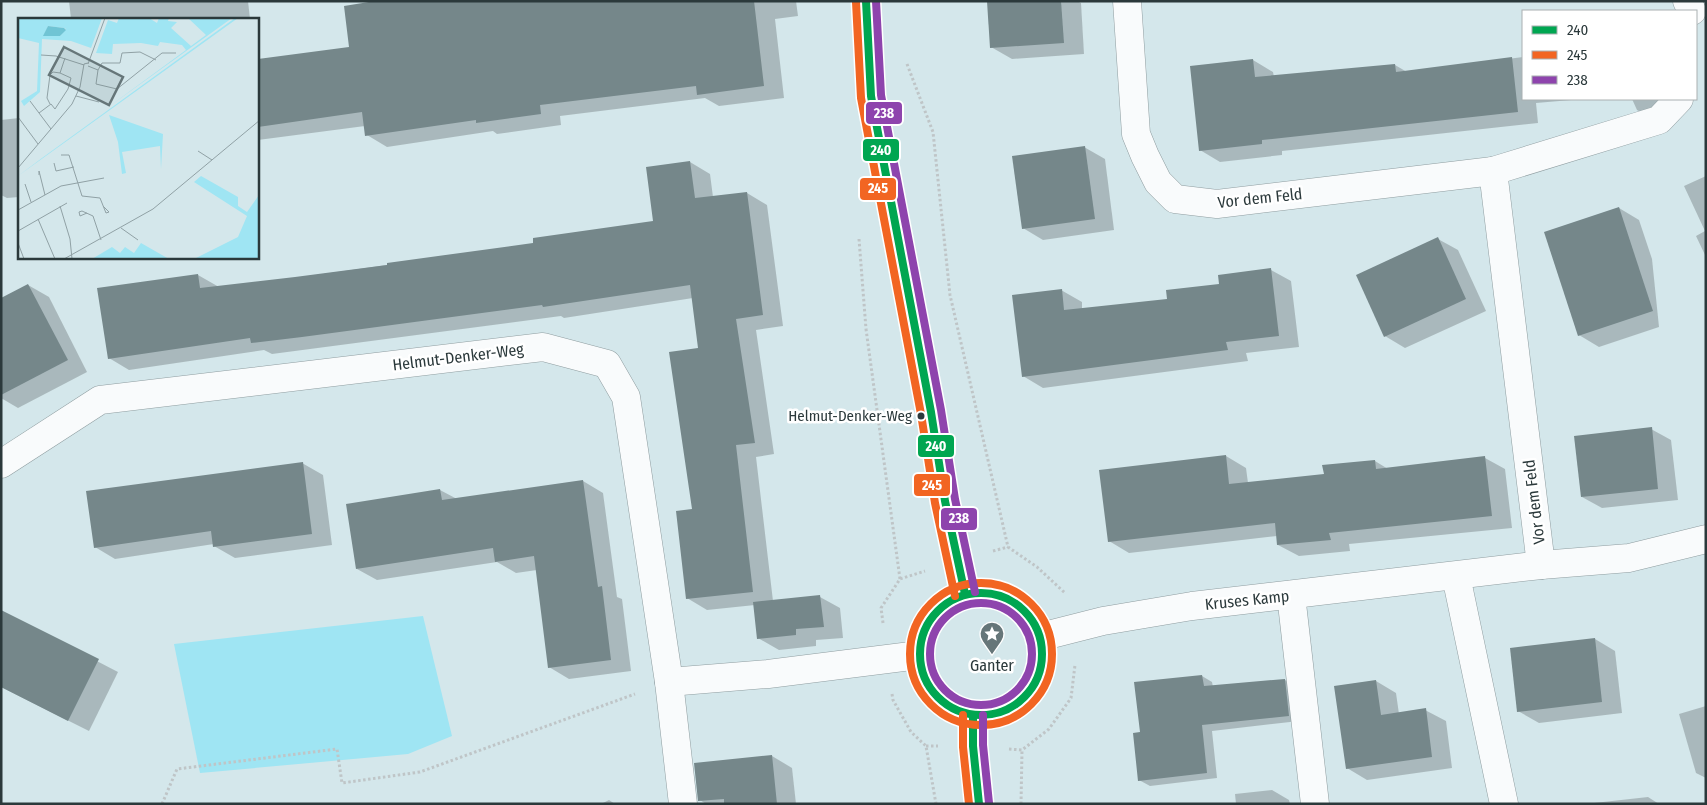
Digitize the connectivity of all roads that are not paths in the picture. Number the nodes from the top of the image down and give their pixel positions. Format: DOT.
graph roads {
  1 [pos="866,1"];
  2 [pos="1127,1"];
  3 [pos="1678,100"];
  4 [pos="1493,171"];
  5 [pos="1,464"];
  6 [pos="1706,539"];
  7 [pos="1541,565"];
  8 [pos="1456,576"];
  9 [pos="965,594"];
  10 [pos="1291,595"];
  11 [pos="1040,637"];
  12 [pos="919,655"];
  13 [pos="669,682"];
  14 [pos="973,715"];
  15 [pos="683,804"];
  16 [pos="979,804"];
  17 [pos="1315,804"];
  18 [pos="1504,804"];
  1 -- 9 [label="street"];
  2 -- 4 [label="street, Vor dem Feld"];
  3 -- 4 [label="street, Vor dem Feld"];
  4 -- 7 [label="street, Vor dem Feld"];
  5 -- 13 [label="street, Helmut-Denker-Weg"];
  6 -- 7 [label="street, Kruses Kamp"];
  7 -- 8 [label="street, Kruses Kamp"];
  8 -- 10 [label="street, Kruses Kamp"];
  8 -- 18 [label="street"];
  9 -- 11 [label="street"];
  9 -- 12 [label="street"];
  10 -- 11 [label="street, Kruses Kamp"];
  10 -- 17 [label="street"];
  11 -- 14 [label="street"];
  12 -- 13 [label="street"];
  12 -- 14 [label="street"];
  13 -- 15 [label="street, Helmut-Denker-Weg"];
  14 -- 16 [label="street"];
}
